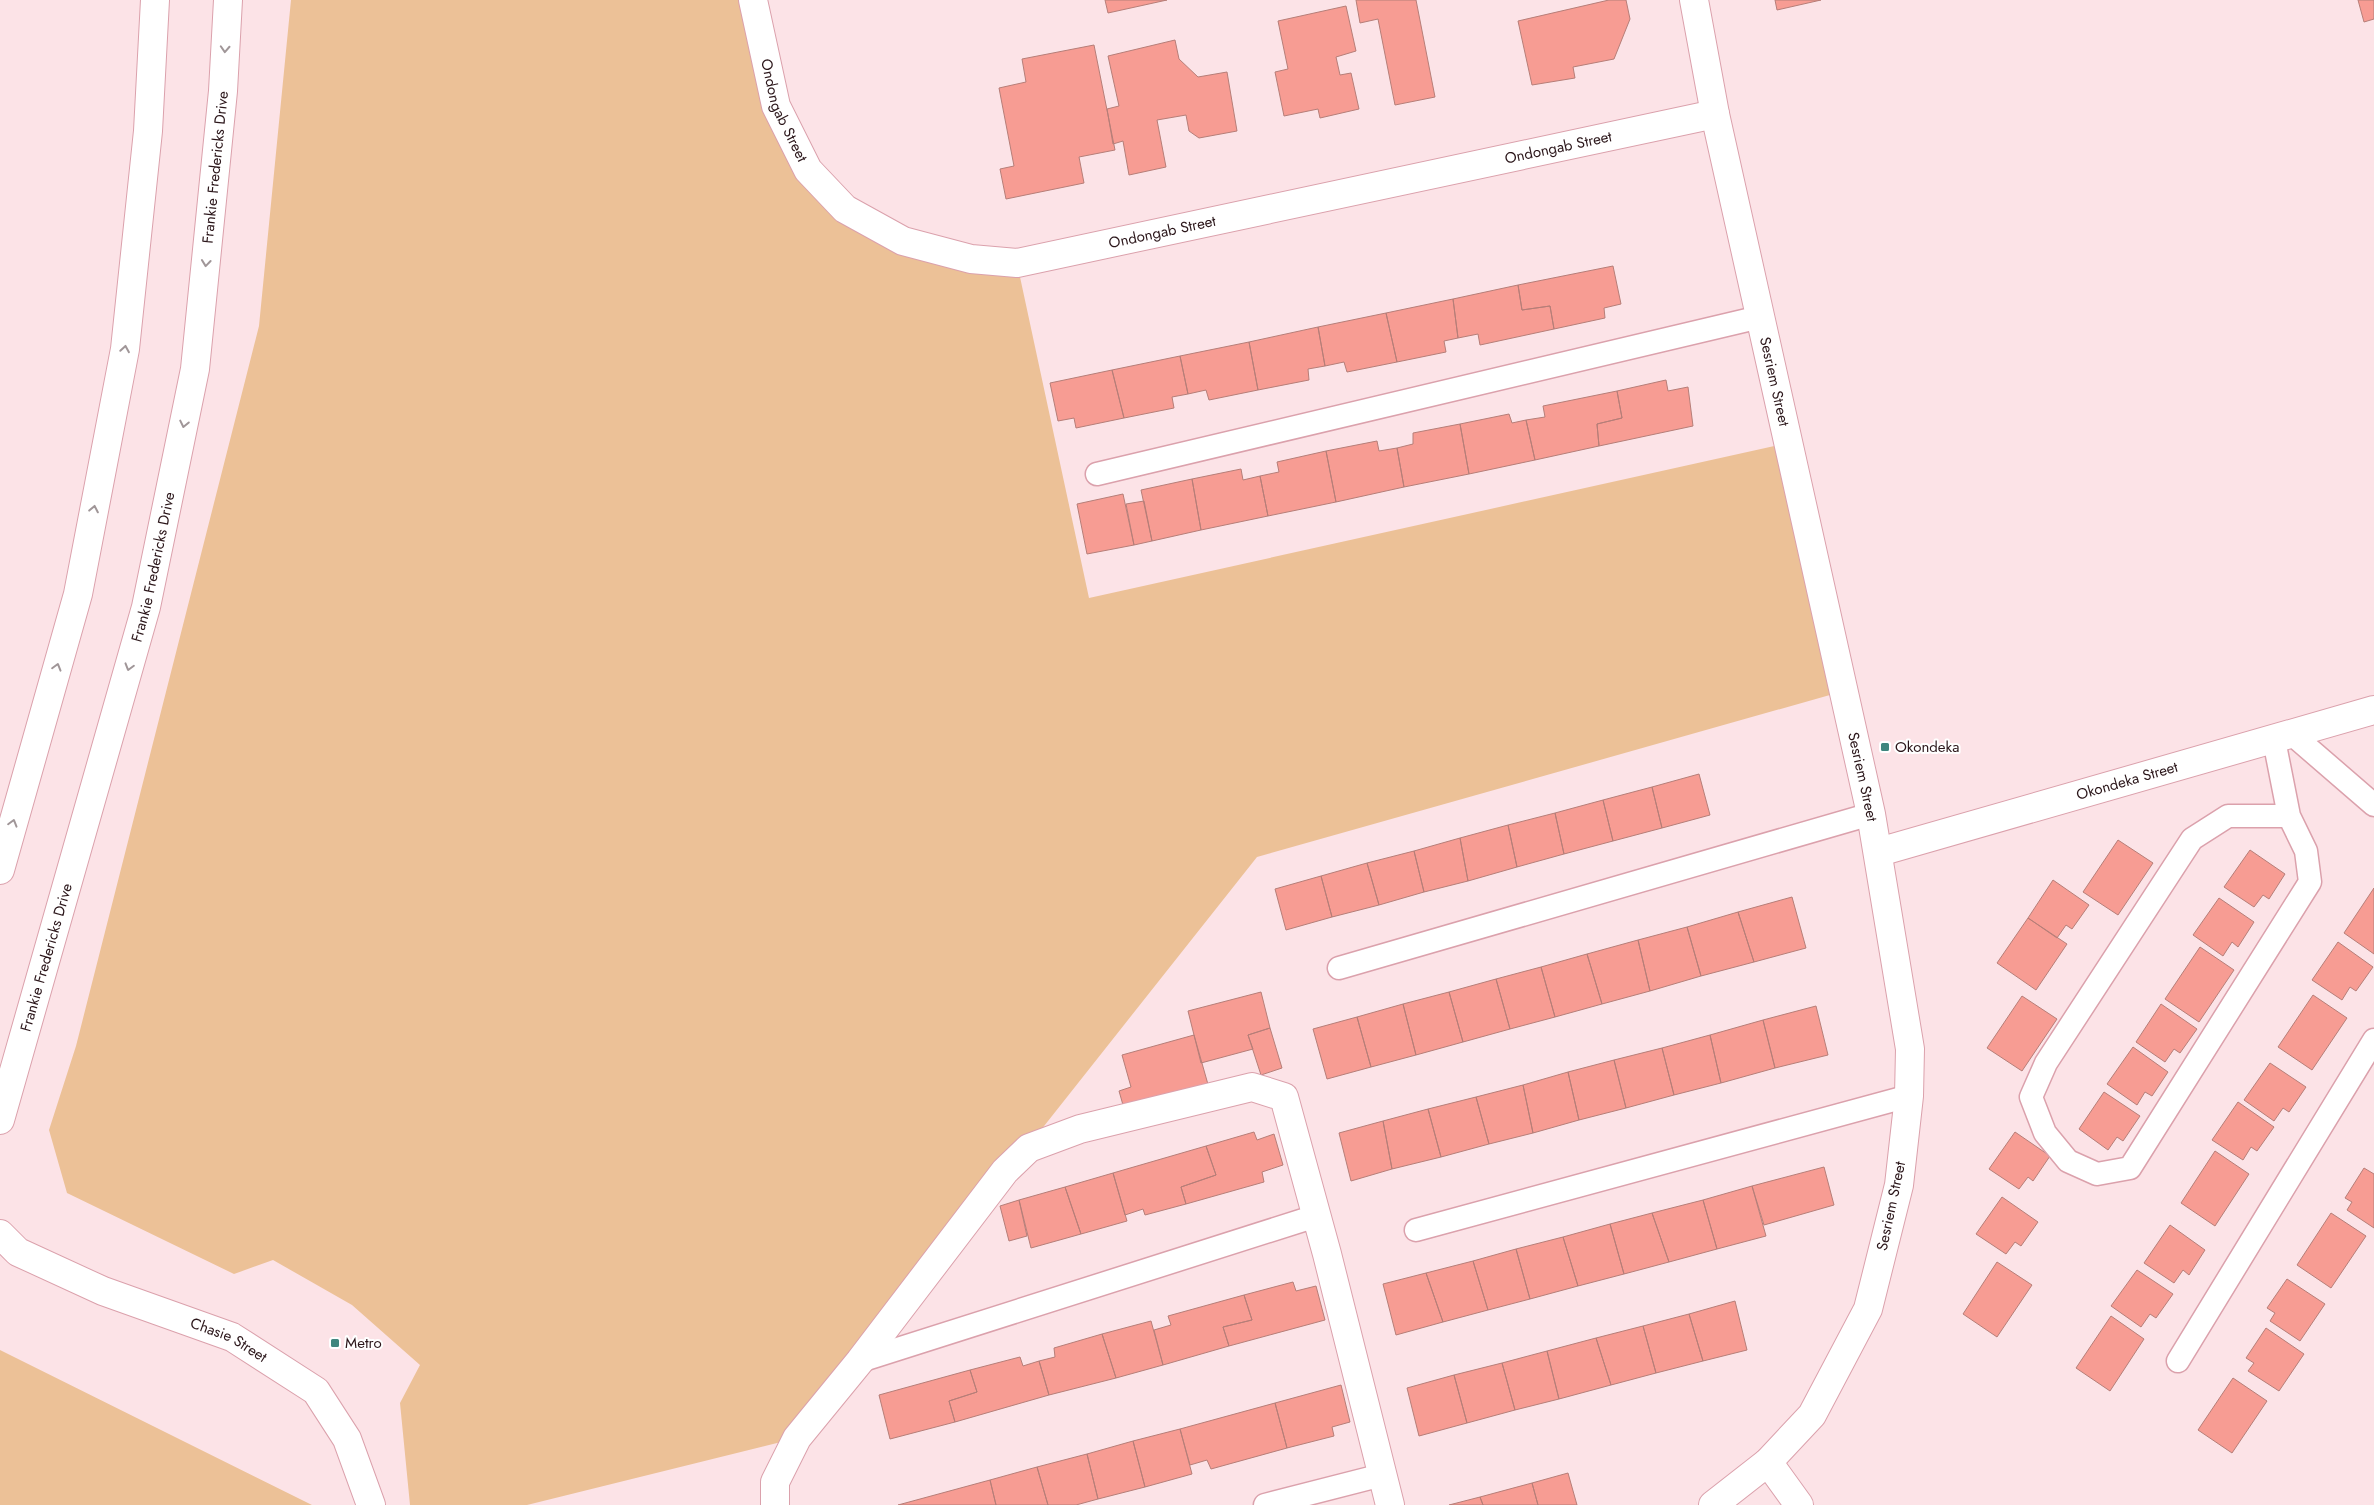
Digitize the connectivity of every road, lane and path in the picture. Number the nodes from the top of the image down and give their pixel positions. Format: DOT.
graph roads {
  1 [pos="155,0"];
  2 [pos="228,0"];
  3 [pos="753,0"];
  4 [pos="1694,0"];
  5 [pos="1715,114"];
  6 [pos="1760,317"];
  7 [pos="1096,474"];
  8 [pos="2374,710"];
  9 [pos="2284,737"];
  10 [pos="2374,805"];
  11 [pos="1871,814"];
  12 [pos="2289,816"];
  13 [pos="1879,852"];
  14 [pos="0,870"];
  15 [pos="1339,968"];
  16 [pos="2374,1040"];
  17 [pos="1908,1096"];
  18 [pos="0,1120"];
  19 [pos="1316,1216"];
  20 [pos="1416,1230"];
  21 [pos="6,1246"];
  22 [pos="860,1361"];
  23 [pos="2178,1361"];
  24 [pos="1768,1462"];
  25 [pos="1382,1475"];
  26 [pos="371,1505"];
  27 [pos="775,1505"];
  28 [pos="1265,1505"];
  29 [pos="1390,1505"];
  30 [pos="1713,1505"];
  31 [pos="1799,1505"];
  14 -- 1 [label="street, one-way"];
  2 -- 18 [label="street, Frankie Fredericks Drive, one-way"];
  3 -- 5 [label="street, Ondongab Street"];
  4 -- 5 [label="street, Sesriem Street"];
  5 -- 6 [label="street, Sesriem Street"];
  6 -- 7 [label="lane"];
  6 -- 11 [label="street, Sesriem Street"];
  8 -- 9 [label="street, Okondeka Street"];
  9 -- 10 [label="lane"];
  9 -- 12 [label="lane"];
  9 -- 13 [label="street, Okondeka Street"];
  11 -- 13 [label="street, Sesriem Street"];
  11 -- 15 [label="lane"];
  12 -- 12 [label="lane"];
  13 -- 17 [label="street, Sesriem Street"];
  16 -- 23 [label="lane"];
  17 -- 20 [label="lane"];
  17 -- 24 [label="street, Sesriem Street"];
  19 -- 22 [label="lane"];
  19 -- 22 [label="street"];
  19 -- 25 [label="street"];
  21 -- 26 [label="street, Chasie Street"];
  22 -- 27 [label="street"];
  24 -- 30 [label="street, Sesriem Street"];
  24 -- 31 [label="street"];
  25 -- 28 [label="lane"];
  25 -- 29 [label="street"];
}
